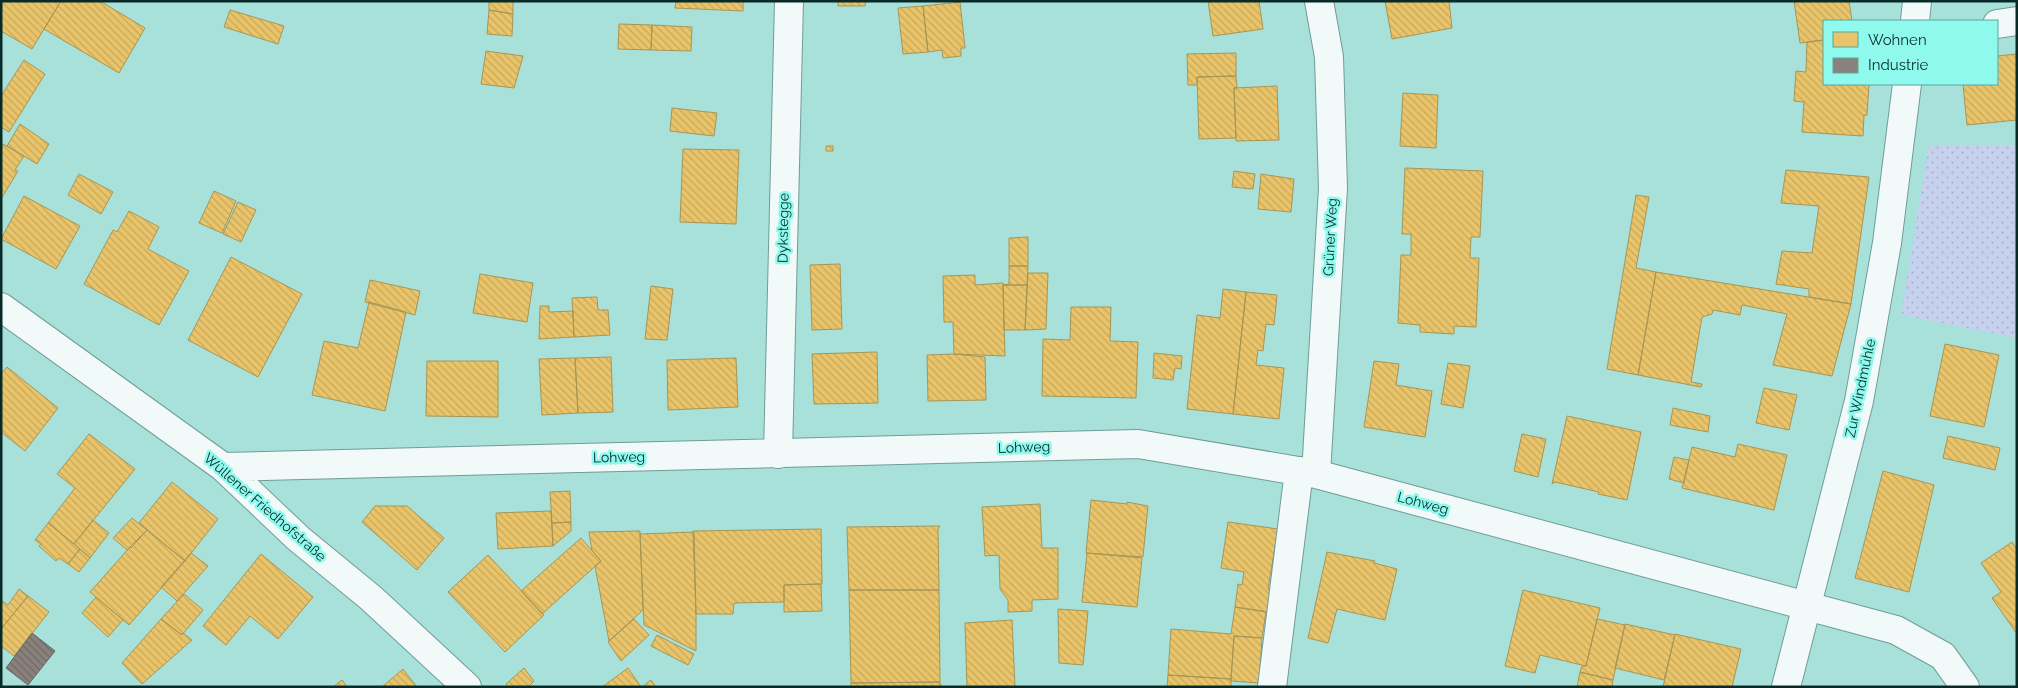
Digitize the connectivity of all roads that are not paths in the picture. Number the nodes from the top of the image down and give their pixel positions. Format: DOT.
graph roads {
  1 [pos="789,1"];
  2 [pos="1319,1"];
  3 [pos="1917,1"];
  4 [pos="1915,20"];
  5 [pos="2017,21"];
  6 [pos="1998,24"];
  7 [pos="1907,85"];
  8 [pos="1,308"];
  9 [pos="778,454"];
  10 [pos="223,467"];
  11 [pos="1308,473"];
  12 [pos="1806,606"];
  13 [pos="467,687"];
  14 [pos="1272,687"];
  15 [pos="1786,687"];
  16 [pos="1965,687"];
  1 -- 9 [label="street, Dykstegge"];
  2 -- 11 [label="street, Grüner Weg"];
  3 -- 4 [label="street"];
  5 -- 6 [label="street"];
  7 -- 12 [label="street, Zur Windmühle"];
  8 -- 10 [label="street, Wüllener Friedhofstraße"];
  9 -- 10 [label="street, Lohweg"];
  9 -- 11 [label="street, Lohweg"];
  10 -- 13 [label="street, Wüllener Friedhofstraße"];
  11 -- 12 [label="street, Lohweg"];
  11 -- 14 [label="street, Grüner Weg"];
  12 -- 15 [label="street, Zur Windmühle"];
  12 -- 16 [label="street, Lohweg"];
}
